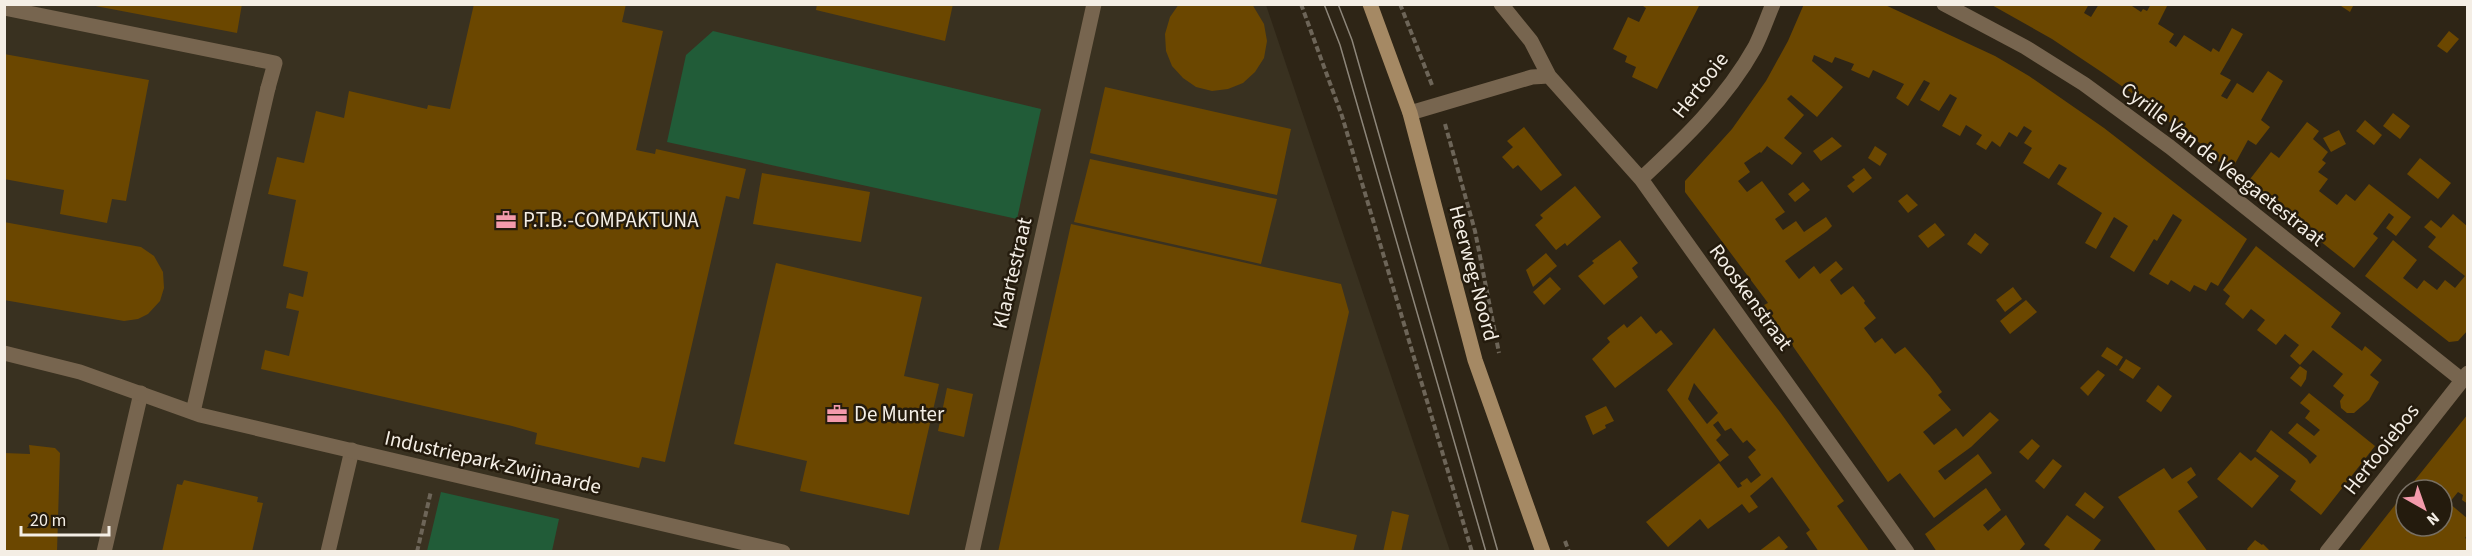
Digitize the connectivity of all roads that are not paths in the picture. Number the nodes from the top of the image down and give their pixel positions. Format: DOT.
graph roads {
  1 [pos="1094,4"];
  2 [pos="1370,4"];
  3 [pos="1501,4"];
  4 [pos="1773,4"];
  5 [pos="1944,4"];
  6 [pos="4,8"];
  7 [pos="1549,76"];
  8 [pos="1410,113"];
  9 [pos="1641,179"];
  10 [pos="4,353"];
  11 [pos="2465,376"];
  12 [pos="141,393"];
  13 [pos="193,412"];
  14 [pos="352,450"];
  15 [pos="104,552"];
  16 [pos="328,552"];
  17 [pos="783,552"];
  18 [pos="972,552"];
  19 [pos="1543,552"];
  20 [pos="1907,552"];
  21 [pos="2327,552"];
  1 -- 18 [label="street, Klaartestraat"];
  2 -- 8 [label="street, Heerweg-Noord"];
  3 -- 7 [label="street, Rooskenstraat"];
  4 -- 9 [label="street, Hertooie"];
  5 -- 11 [label="street, Cyrille Van de Veegaetestraat"];
  6 -- 13 [label="street"];
  7 -- 8 [label="street"];
  7 -- 9 [label="street, Rooskenstraat"];
  8 -- 19 [label="street, Heerweg-Noord"];
  9 -- 20 [label="street, Rooskenstraat"];
  10 -- 12 [label="street, Industriepark-Zwijnaarde"];
  11 -- 21 [label="street, Hertooiebos"];
  12 -- 13 [label="street, Industriepark-Zwijnaarde"];
  12 -- 15 [label="street"];
  13 -- 14 [label="street, Industriepark-Zwijnaarde"];
  14 -- 16 [label="street"];
  14 -- 17 [label="street, Industriepark-Zwijnaarde"];
}
